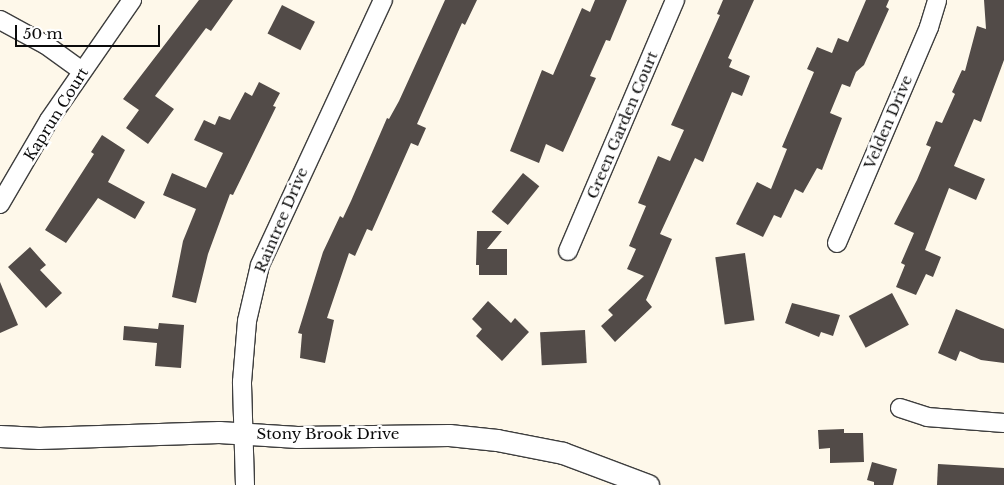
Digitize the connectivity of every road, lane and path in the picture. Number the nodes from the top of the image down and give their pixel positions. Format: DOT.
graph roads {
  1 [pos="132,0"];
  2 [pos="383,0"];
  3 [pos="676,0"];
  4 [pos="937,0"];
  5 [pos="0,20"];
  6 [pos="82,71"];
  7 [pos="0,204"];
  8 [pos="836,243"];
  9 [pos="568,251"];
  10 [pos="900,408"];
  11 [pos="1004,423"];
  12 [pos="245,434"];
  13 [pos="0,436"];
  14 [pos="246,485"];
  15 [pos="648,485"];
  1 -- 6 [label="street, Kaprun Court"];
  2 -- 12 [label="street, Raintree Drive"];
  3 -- 9 [label="street, Green Garden Court"];
  4 -- 8 [label="street, Velden Drive"];
  5 -- 6 [label="street"];
  6 -- 7 [label="street, Kaprun Court"];
  10 -- 11 [label="street"];
  12 -- 13 [label="street, Stony Brook Drive"];
  12 -- 14 [label="street, Raintree Drive"];
  12 -- 15 [label="street, Stony Brook Drive"];
}
